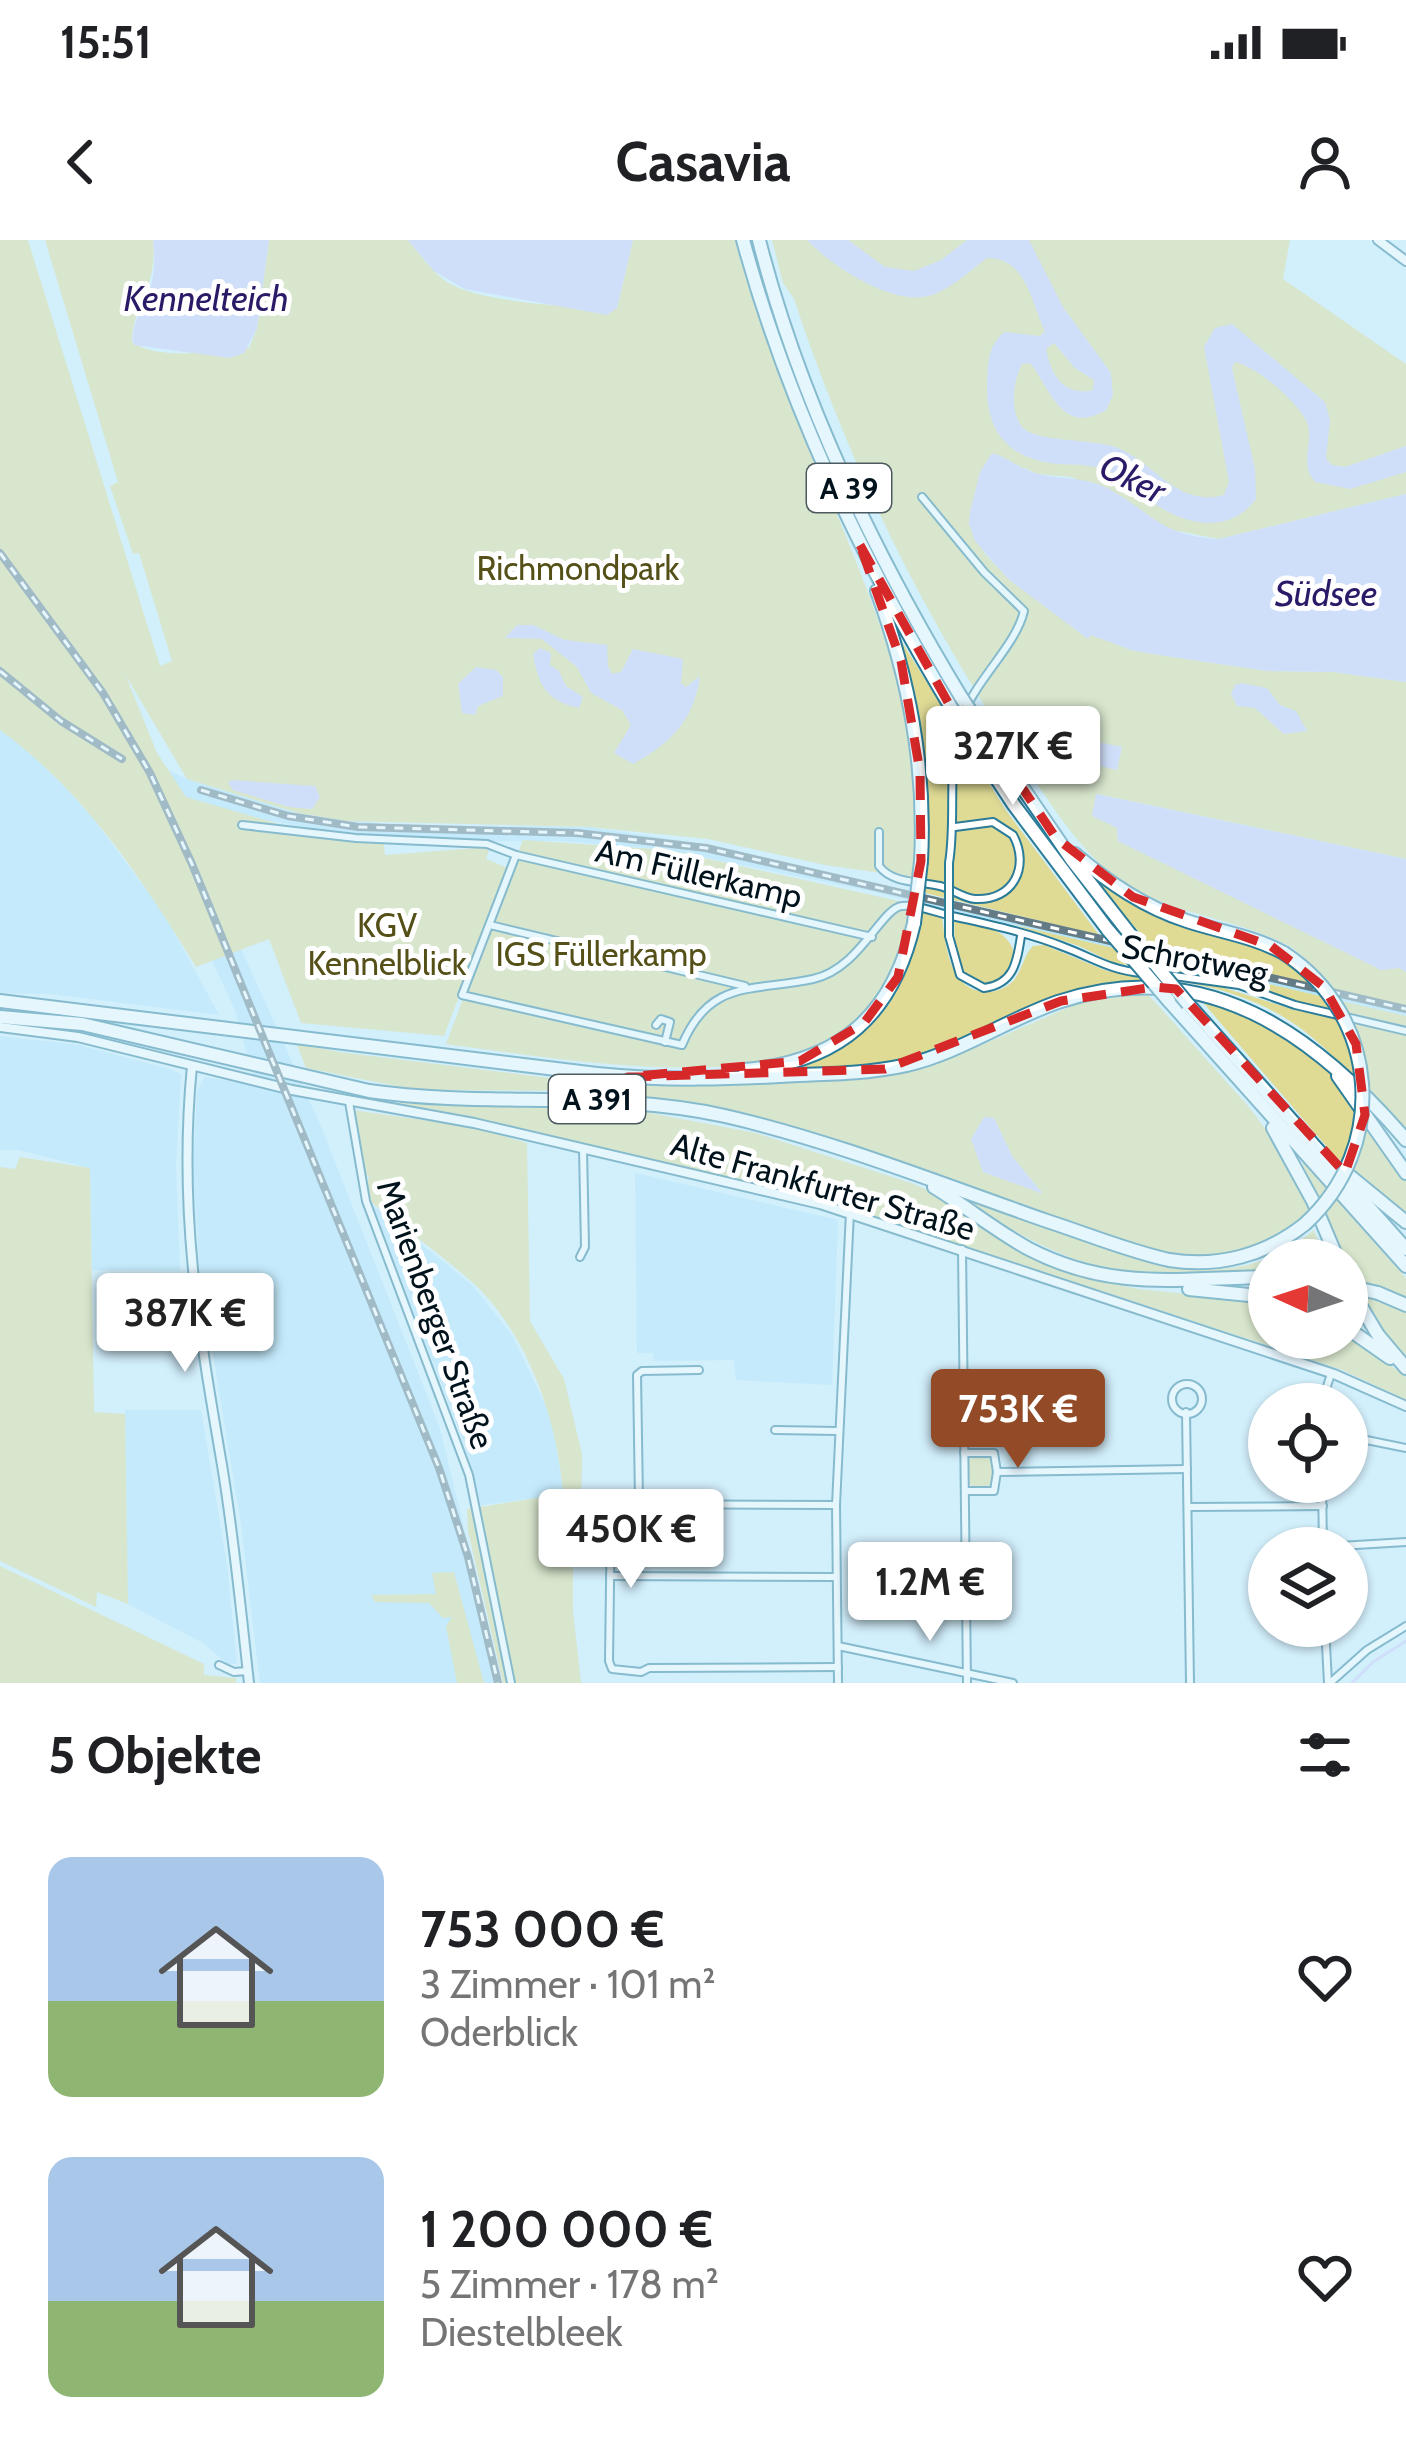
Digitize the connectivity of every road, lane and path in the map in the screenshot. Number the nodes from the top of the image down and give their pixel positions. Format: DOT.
graph roads {
  1 [pos="743,240"];
  2 [pos="759,240"];
  3 [pos="1384,242"];
  4 [pos="1406,261"];
  5 [pos="922,496"];
  6 [pos="860,544"];
  7 [pos="242,825"];
  8 [pos="955,827"];
  9 [pos="879,832"];
  10 [pos="1056,838"];
  11 [pos="516,855"];
  12 [pos="489,925"];
  13 [pos="1021,934"];
  14 [pos="872,937"];
  15 [pos="749,987"];
  16 [pos="0,1003"];
  17 [pos="0,1017"];
  18 [pos="656,1025"];
  19 [pos="0,1027"];
  20 [pos="1406,1031"];
  21 [pos="665,1042"];
  22 [pos="1308,1046"];
  23 [pos="192,1066"];
  24 [pos="628,1077"];
  25 [pos="1257,1101"];
  26 [pos="349,1102"];
  27 [pos="1305,1137"];
  28 [pos="1406,1140"];
  29 [pos="583,1148"];
  30 [pos="901,1170"];
  31 [pos="1406,1173"];
  32 [pos="850,1212"];
  33 [pos="1406,1222"];
  34 [pos="1329,1239"];
  35 [pos="962,1248"];
  36 [pos="1406,1250"];
  37 [pos="580,1257"];
  38 [pos="1406,1266"];
  39 [pos="1248,1278"];
  40 [pos="1153,1282"];
  41 [pos="1368,1290"];
  42 [pos="1248,1295"];
  43 [pos="1406,1305"];
  44 [pos="1368,1319"];
  45 [pos="1368,1343"];
  46 [pos="1406,1369"];
  47 [pos="699,1370"];
  48 [pos="1331,1373"];
  49 [pos="1328,1383"];
  50 [pos="1406,1406"];
  51 [pos="1186,1412"];
  52 [pos="775,1430"];
  53 [pos="838,1431"];
  54 [pos="1368,1440"];
  55 [pos="1406,1448"];
  56 [pos="964,1453"];
  57 [pos="1187,1469"];
  58 [pos="997,1472"];
  59 [pos="965,1491"];
  60 [pos="639,1502"];
  61 [pos="1323,1503"];
  62 [pos="836,1505"];
  63 [pos="1323,1506"];
  64 [pos="1188,1507"];
  65 [pos="1323,1527"];
  66 [pos="1406,1542"];
  67 [pos="1368,1545"];
  68 [pos="610,1576"];
  69 [pos="836,1576"];
  70 [pos="1406,1627"];
  71 [pos="838,1646"];
  72 [pos="1326,1647"];
  73 [pos="219,1666"];
  74 [pos="838,1666"];
  75 [pos="248,1671"];
  76 [pos="641,1672"];
  77 [pos="968,1673"];
  78 [pos="249,1683"];
  79 [pos="511,1683"];
  80 [pos="643,1683"];
  81 [pos="838,1683"];
  82 [pos="967,1683"];
  83 [pos="1013,1683"];
  84 [pos="1190,1683"];
  85 [pos="1329,1683"];
  1 -- 6 [label="highway, A 39"];
  2 -- 10 [label="highway, A 39, bridge"];
  3 -- 4 [label="street"];
  5 -- 8 [label="street"];
  6 -- 24 [label="highway, bridge"];
  6 -- 25 [label="highway, A 39, bridge"];
  7 -- 11 [label="street, Am Füllerkamp"];
  8 -- 9 [label="street"];
  8 -- 13 [label="street, bridge"];
  10 -- 27 [label="highway, A 39, bridge"];
  10 -- 30 [label="highway, bridge"];
  11 -- 12 [label="street"];
  11 -- 14 [label="street, Am Füllerkamp"];
  12 -- 15 [label="street"];
  12 -- 21 [label="street"];
  13 -- 14 [label="street"];
  13 -- 20 [label="street, Schrotweg"];
  14 -- 15 [label="street"];
  15 -- 21 [label="street"];
  16 -- 24 [label="highway, A 391"];
  17 -- 30 [label="highway, A 391"];
  18 -- 21 [label="street"];
  19 -- 23 [label="street, Alte Frankfurter Straße"];
  22 -- 24 [label="highway, A 391"];
  22 -- 28 [label="highway"];
  22 -- 31 [label="highway, A 391"];
  23 -- 26 [label="street, Alte Frankfurter Straße"];
  23 -- 75 [label="street"];
  25 -- 34 [label="highway"];
  25 -- 38 [label="highway, A 39"];
  26 -- 29 [label="street, Alte Frankfurter Straße"];
  26 -- 79 [label="street, Marienberger Straße"];
  27 -- 33 [label="highway"];
  27 -- 36 [label="highway, A 39"];
  29 -- 32 [label="street, Alte Frankfurter Straße"];
  29 -- 37 [label="street"];
  30 -- 40 [label="highway, A 391"];
  32 -- 35 [label="street, Alte Frankfurter Straße"];
  32 -- 53 [label="street"];
  35 -- 48 [label="street, Alte Frankfurter Straße"];
  35 -- 56 [label="street"];
  39 -- 40 [label="highway, A 391"];
  40 -- 42 [label="highway"];
  41 -- 43 [label="highway, bridge"];
  44 -- 46 [label="highway"];
  45 -- 46 [label="highway"];
  47 -- 60 [label="street"];
  48 -- 49 [label="street"];
  48 -- 50 [label="street, Alte Frankfurter Straße"];
  51 -- 51 [label="street"];
  51 -- 57 [label="street"];
  52 -- 53 [label="street"];
  53 -- 62 [label="street"];
  54 -- 55 [label="street"];
  56 -- 58 [label="street"];
  56 -- 59 [label="street"];
  57 -- 58 [label="street"];
  57 -- 64 [label="street"];
  58 -- 59 [label="street"];
  59 -- 77 [label="street"];
  60 -- 62 [label="street"];
  60 -- 68 [label="street"];
  61 -- 63 [label="street"];
  62 -- 69 [label="street"];
  63 -- 64 [label="street"];
  63 -- 65 [label="street"];
  64 -- 84 [label="street"];
  66 -- 67 [label="street"];
  68 -- 69 [label="street"];
  68 -- 76 [label="street"];
  69 -- 71 [label="street"];
  70 -- 85 [label="street"];
  71 -- 74 [label="street"];
  71 -- 77 [label="street"];
  72 -- 85 [label="street"];
  73 -- 75 [label="street"];
  74 -- 76 [label="street"];
  74 -- 81 [label="street"];
  75 -- 78 [label="street"];
  76 -- 80 [label="street"];
  77 -- 82 [label="street"];
  77 -- 83 [label="street"];
}
